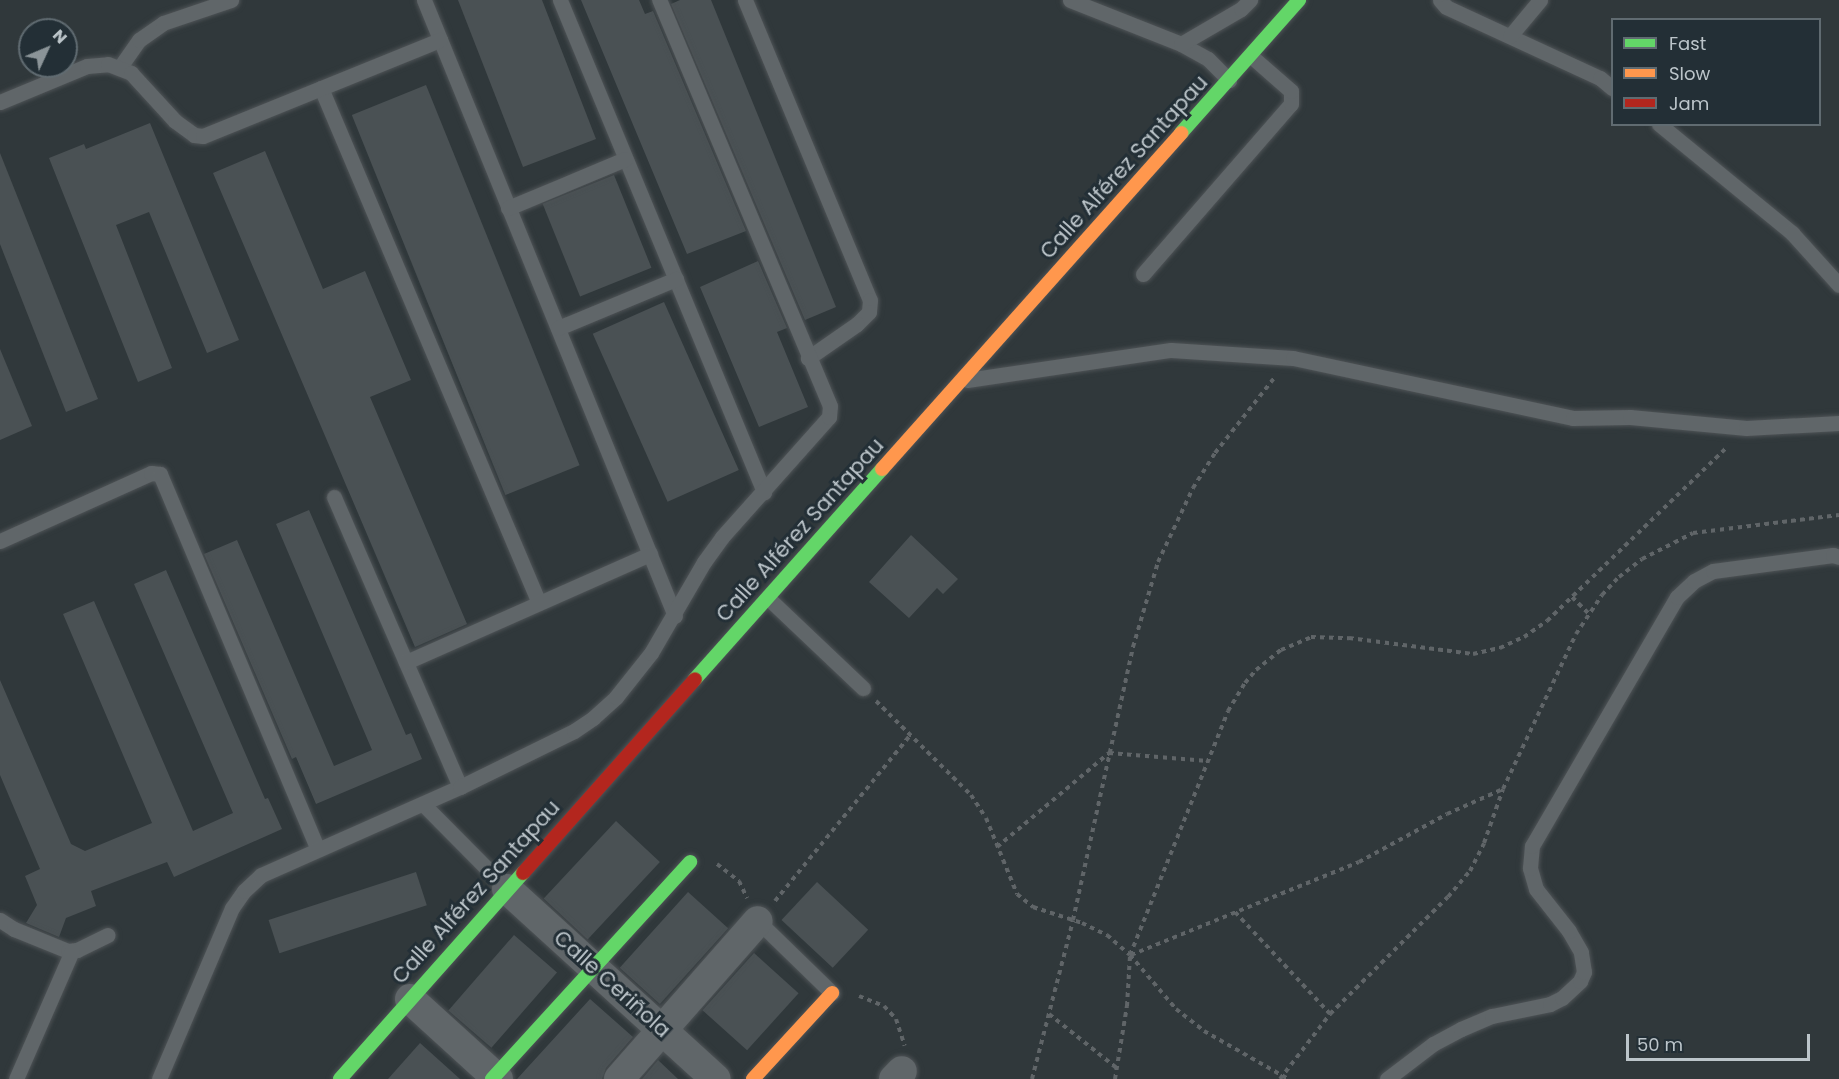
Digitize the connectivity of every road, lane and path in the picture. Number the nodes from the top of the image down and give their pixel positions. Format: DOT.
graph roads {
  1 [pos="231,0"];
  2 [pos="424,0"];
  3 [pos="560,0"];
  4 [pos="659,0"];
  5 [pos="745,0"];
  6 [pos="1070,0"];
  7 [pos="1250,0"];
  8 [pos="1440,0"];
  9 [pos="1540,0"];
  10 [pos="1298,3"];
  11 [pos="1510,36"];
  12 [pos="440,40"];
  13 [pos="1181,44"];
  14 [pos="1251,56"];
  15 [pos="120,67"];
  16 [pos="1230,80"];
  17 [pos="1611,87"];
  18 [pos="321,88"];
  19 [pos="0,102"];
  20 [pos="1661,126"];
  21 [pos="626,159"];
  22 [pos="508,208"];
  23 [pos="1143,274"];
  24 [pos="676,279"];
  25 [pos="1839,285"];
  26 [pos="558,328"];
  27 [pos="808,358"];
  28 [pos="1293,358"];
  29 [pos="961,381"];
  30 [pos="1839,423"];
  31 [pos="1746,428"];
  32 [pos="764,492"];
  33 [pos="334,497"];
  34 [pos="1839,514"];
  35 [pos="0,541"];
  36 [pos="650,554"];
  37 [pos="1839,556"];
  38 [pos="1572,597"];
  39 [pos="768,598"];
  40 [pos="539,603"];
  41 [pos="1588,614"];
  42 [pos="675,616"];
  43 [pos="406,662"];
  44 [pos="863,688"];
  45 [pos="911,734"];
  46 [pos="1109,753"];
  47 [pos="1208,761"];
  48 [pos="460,787"];
  49 [pos="1503,789"];
  50 [pos="423,804"];
  51 [pos="997,847"];
  52 [pos="318,849"];
  53 [pos="690,862"];
  54 [pos="507,889"];
  55 [pos="1235,912"];
  56 [pos="1073,920"];
  57 [pos="0,921"];
  58 [pos="758,921"];
  59 [pos="108,935"];
  60 [pos="72,951"];
  61 [pos="1130,956"];
  62 [pos="593,968"];
  63 [pos="832,993"];
  64 [pos="410,999"];
  65 [pos="1049,1014"];
  66 [pos="1330,1014"];
  67 [pos="663,1030"];
  68 [pos="1118,1069"];
  69 [pos="898,1075"];
  70 [pos="495,1078"];
  71 [pos="1281,1078"];
  72 [pos="16,1079"];
  73 [pos="159,1079"];
  74 [pos="339,1079"];
  75 [pos="619,1079"];
  76 [pos="716,1079"];
  77 [pos="753,1079"];
  78 [pos="1032,1079"];
  79 [pos="1115,1079"];
  80 [pos="1288,1079"];
  81 [pos="1387,1079"];
  1 -- 15 [label="lane"];
  2 -- 12 [label="lane"];
  3 -- 21 [label="lane"];
  4 -- 27 [label="lane"];
  5 -- 27 [label="lane"];
  6 -- 13 [label="lane"];
  7 -- 13 [label="lane"];
  8 -- 11 [label="lane"];
  9 -- 11 [label="lane"];
  10 -- 14 [label="main road, Calle Alférez Santapau"];
  11 -- 17 [label="lane"];
  12 -- 18 [label="lane"];
  12 -- 22 [label="lane"];
  13 -- 16 [label="lane"];
  14 -- 16 [label="main road, Calle Alférez Santapau"];
  14 -- 23 [label="lane"];
  15 -- 18 [label="lane"];
  15 -- 19 [label="lane"];
  16 -- 29 [label="main road, Calle Alférez Santapau"];
  18 -- 40 [label="lane"];
  20 -- 25 [label="lane"];
  21 -- 22 [label="lane"];
  21 -- 24 [label="lane"];
  22 -- 26 [label="lane"];
  24 -- 26 [label="lane"];
  24 -- 32 [label="lane"];
  26 -- 36 [label="lane"];
  27 -- 32 [label="lane"];
  28 -- 29 [label="lane"];
  28 -- 31 [label="lane"];
  28 -- 46 [label="path"];
  29 -- 39 [label="main road, Calle Alférez Santapau"];
  30 -- 31 [label="lane"];
  31 -- 38 [label="path"];
  32 -- 42 [label="lane"];
  33 -- 43 [label="lane"];
  34 -- 41 [label="path"];
  35 -- 52 [label="lane"];
  36 -- 40 [label="lane"];
  36 -- 42 [label="lane"];
  37 -- 81 [label="lane"];
  38 -- 41 [label="path"];
  38 -- 47 [label="path"];
  39 -- 44 [label="lane"];
  39 -- 54 [label="main road, Calle Alférez Santapau"];
  40 -- 43 [label="lane"];
  41 -- 49 [label="path"];
  42 -- 48 [label="lane"];
  43 -- 48 [label="lane"];
  44 -- 45 [label="path"];
  45 -- 51 [label="path"];
  45 -- 58 [label="path"];
  46 -- 47 [label="path"];
  46 -- 51 [label="path"];
  46 -- 56 [label="path"];
  47 -- 61 [label="path"];
  48 -- 50 [label="lane"];
  49 -- 55 [label="path"];
  49 -- 66 [label="path"];
  50 -- 52 [label="lane"];
  50 -- 54 [label="lane"];
  51 -- 56 [label="path"];
  52 -- 73 [label="lane"];
  53 -- 58 [label="path"];
  53 -- 62 [label="main road"];
  54 -- 62 [label="street, Calle Ceriñola"];
  54 -- 64 [label="main road, Calle Alférez Santapau"];
  55 -- 61 [label="path"];
  55 -- 66 [label="path"];
  56 -- 61 [label="path"];
  56 -- 65 [label="path"];
  57 -- 60 [label="lane"];
  58 -- 63 [label="lane"];
  58 -- 67 [label="street"];
  59 -- 60 [label="lane"];
  60 -- 72 [label="lane"];
  61 -- 68 [label="path"];
  61 -- 71 [label="path"];
  62 -- 67 [label="street, Calle Ceriñola"];
  62 -- 70 [label="main road"];
  63 -- 69 [label="path"];
  63 -- 77 [label="main road"];
  64 -- 70 [label="street"];
  64 -- 74 [label="main road, Calle Alférez Santapau"];
  65 -- 68 [label="path"];
  65 -- 78 [label="path"];
  66 -- 71 [label="path"];
  67 -- 75 [label="street"];
  67 -- 76 [label="street, Calle Ceriñola"];
  68 -- 79 [label="path"];
  71 -- 80 [label="path"];
}
